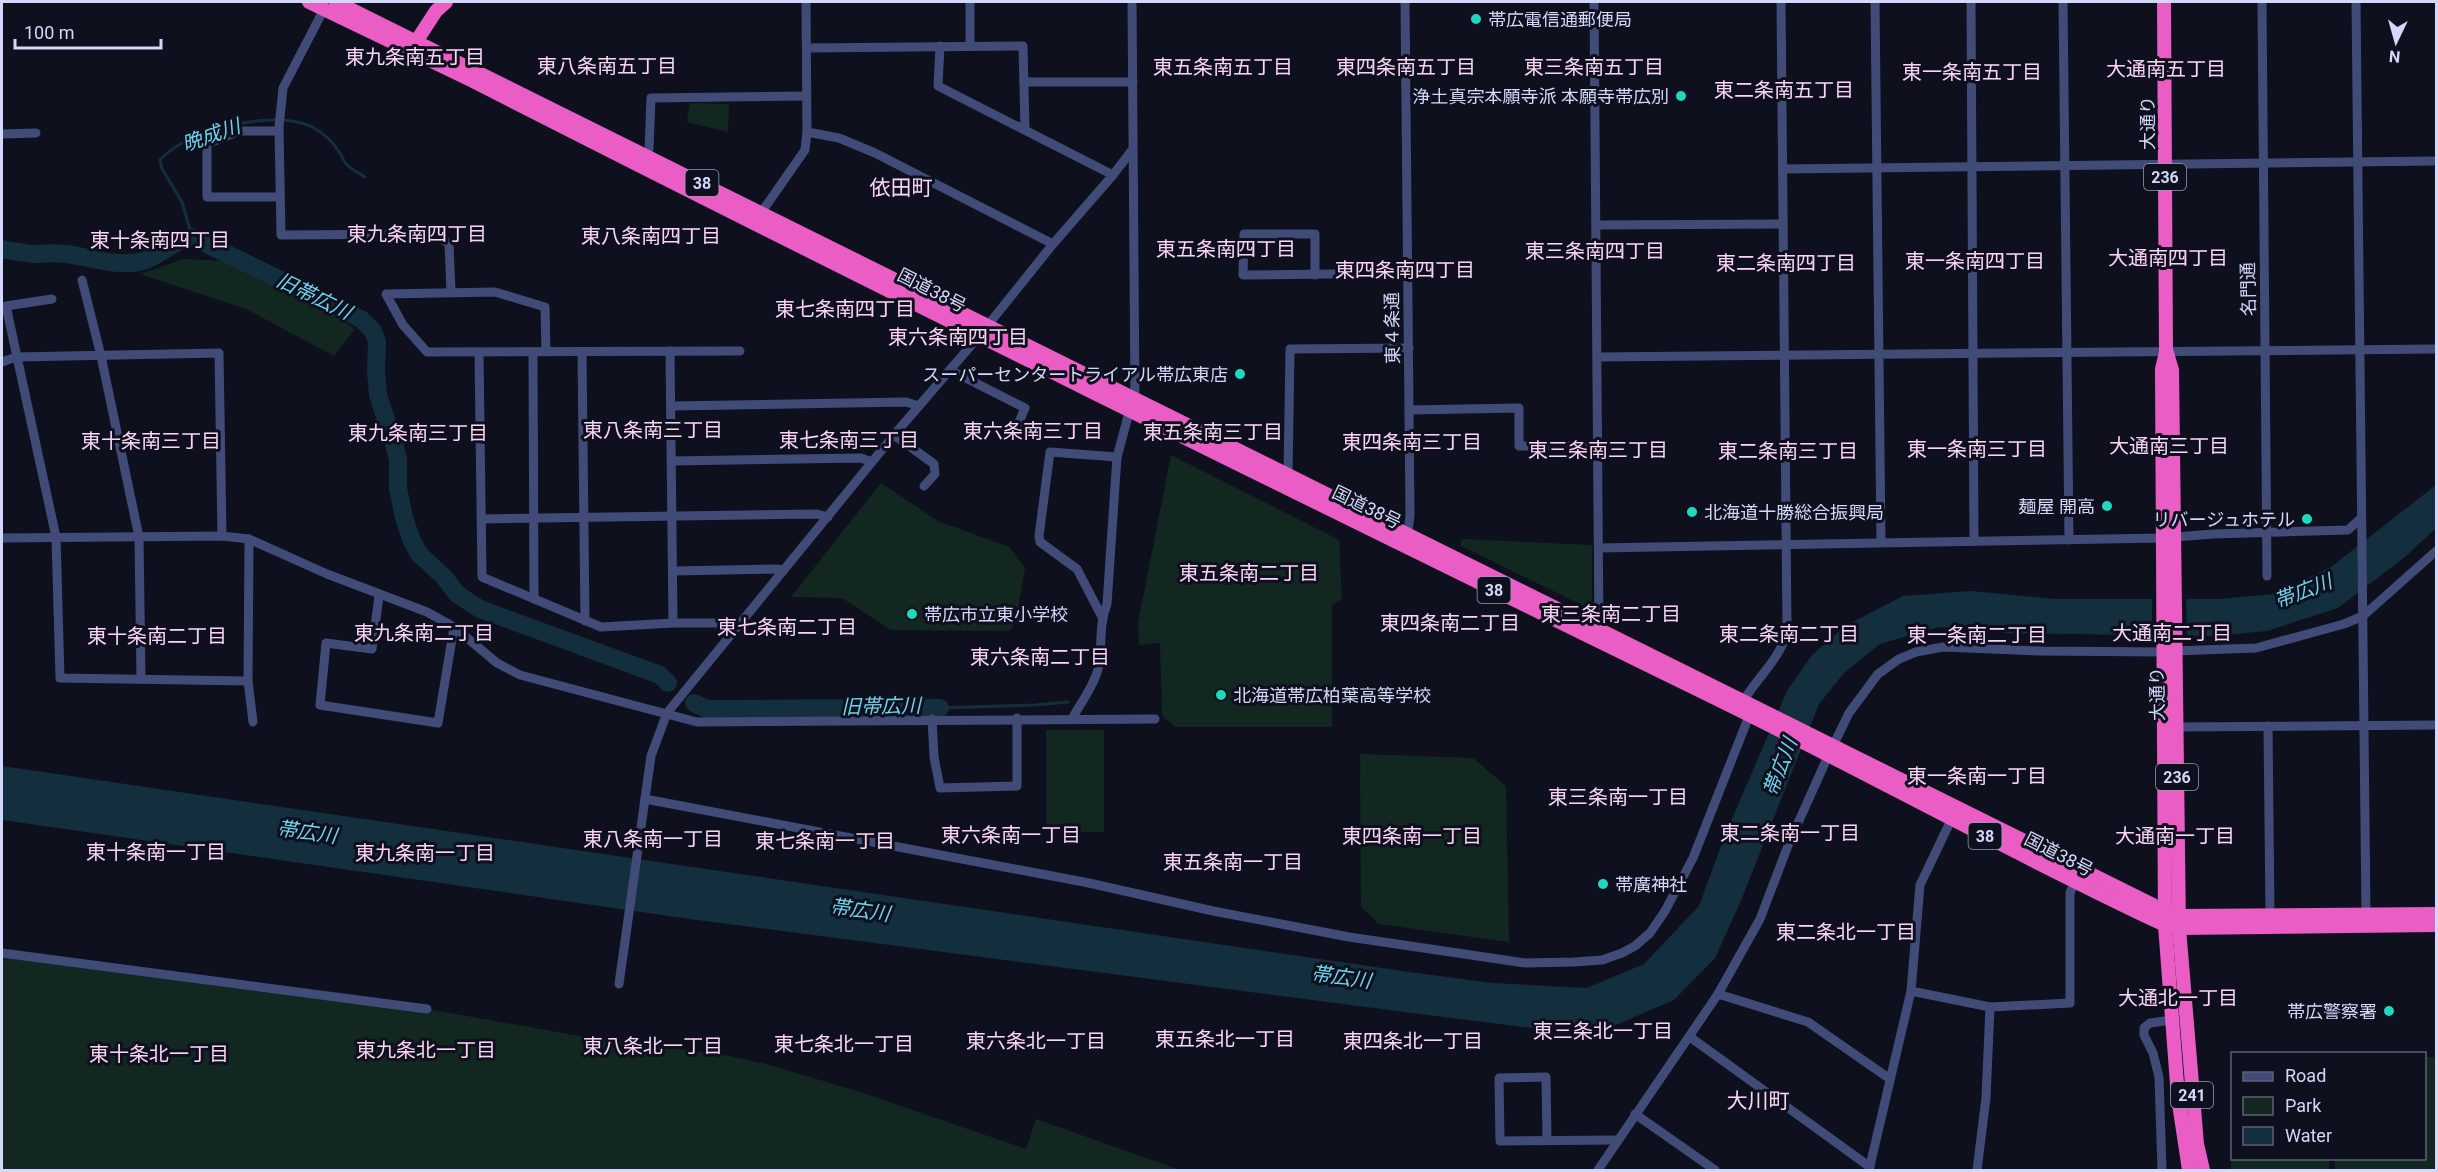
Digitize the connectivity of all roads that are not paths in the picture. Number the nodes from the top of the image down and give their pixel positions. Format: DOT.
graph roads {
  1 [pos="309,2"];
  2 [pos="446,2"];
  3 [pos="806,2"];
  4 [pos="970,2"];
  5 [pos="1132,2"];
  6 [pos="1405,2"];
  7 [pos="1594,2"];
  8 [pos="1781,2"];
  9 [pos="1875,2"];
  10 [pos="1971,2"];
  11 [pos="2063,2"];
  12 [pos="2164,2"];
  13 [pos="2262,2"];
  14 [pos="2356,2"];
  15 [pos="330,5"];
  16 [pos="940,46"];
  17 [pos="970,46"];
  18 [pos="413,47"];
  19 [pos="807,48"];
  20 [pos="1024,82"];
  21 [pos="1133,82"];
  22 [pos="807,96"];
  23 [pos="279,129"];
  24 [pos="1025,130"];
  25 [pos="807,132"];
  26 [pos="36,133"];
  27 [pos="2,134"];
  28 [pos="1132,150"];
  29 [pos="645,155"];
  30 [pos="2436,161"];
  31 [pos="2263,163"];
  32 [pos="2357,163"];
  33 [pos="2165,164"];
  34 [pos="2066,165"];
  35 [pos="1972,166"];
  36 [pos="1877,167"];
  37 [pos="1783,169"];
  38 [pos="1113,175"];
  39 [pos="280,197"];
  40 [pos="761,213"];
  41 [pos="1783,224"];
  42 [pos="1596,225"];
  43 [pos="1053,244"];
  44 [pos="1408,273"];
  45 [pos="1315,275"];
  46 [pos="82,280"];
  47 [pos="451,292"];
  48 [pos="52,299"];
  49 [pos="984,330"];
  50 [pos="1408,348"];
  51 [pos="2436,349"];
  52 [pos="2266,350"];
  53 [pos="2361,350"];
  54 [pos="670,351"];
  55 [pos="740,351"];
  56 [pos="546,352"];
  57 [pos="582,352"];
  58 [pos="2067,352"];
  59 [pos="2166,352"];
  60 [pos="533,353"];
  61 [pos="1973,353"];
  62 [pos="479,354"];
  63 [pos="1879,354"];
  64 [pos="1785,355"];
  65 [pos="101,356"];
  66 [pos="16,357"];
  67 [pos="1598,357"];
  68 [pos="2,362"];
  69 [pos="950,370"];
  70 [pos="1132,404"];
  71 [pos="671,406"];
  72 [pos="919,406"];
  73 [pos="1409,410"];
  74 [pos="1017,427"];
  75 [pos="894,435"];
  76 [pos="1599,446"];
  77 [pos="1117,457"];
  78 [pos="671,461"];
  79 [pos="872,462"];
  80 [pos="1288,475"];
  81 [pos="924,486"];
  82 [pos="671,516"];
  83 [pos="535,517"];
  84 [pos="584,517"];
  85 [pos="828,517"];
  86 [pos="2361,518"];
  87 [pos="481,519"];
  88 [pos="2268,532"];
  89 [pos="222,536"];
  90 [pos="56,537"];
  91 [pos="139,537"];
  92 [pos="2,538"];
  93 [pos="2169,538"];
  94 [pos="249,539"];
  95 [pos="1407,540"];
  96 [pos="2069,540"];
  97 [pos="1974,541"];
  98 [pos="1881,542"];
  99 [pos="1788,545"];
  100 [pos="1599,548"];
  101 [pos="2436,551"];
  102 [pos="673,571"];
  103 [pos="783,572"];
  104 [pos="2267,576"];
  105 [pos="379,596"];
  106 [pos="534,599"];
  107 [pos="2363,616"];
  108 [pos="1102,617"];
  109 [pos="585,621"];
  110 [pos="673,623"];
  111 [pos="740,623"];
  112 [pos="454,627"];
  113 [pos="1599,636"];
  114 [pos="2170,645"];
  115 [pos="141,679"];
  116 [pos="248,681"];
  117 [pos="1746,708"];
  118 [pos="667,713"];
  119 [pos="1017,718"];
  120 [pos="932,719"];
  121 [pos="1072,719"];
  122 [pos="1155,719"];
  123 [pos="252,722"];
  124 [pos="2364,725"];
  125 [pos="2436,725"];
  126 [pos="2268,726"];
  127 [pos="2176,728"];
  128 [pos="1826,748"];
  129 [pos="645,802"];
  130 [pos="1952,818"];
  131 [pos="2074,883"];
  132 [pos="2165,911"];
  133 [pos="2270,914"];
  134 [pos="2366,914"];
  135 [pos="2436,914"];
  136 [pos="2179,922"];
  137 [pos="2165,925"];
  138 [pos="2436,925"];
  139 [pos="2,953"];
  140 [pos="619,984"];
  141 [pos="1911,991"];
  142 [pos="1718,994"];
  143 [pos="1990,1007"];
  144 [pos="427,1009"];
  145 [pos="2172,1020"];
  146 [pos="1690,1037"];
  147 [pos="1890,1079"];
  148 [pos="1635,1114"];
  149 [pos="1547,1140"];
  150 [pos="1618,1140"];
  151 [pos="1870,1169"];
  152 [pos="1598,1170"];
  153 [pos="1715,1170"];
  154 [pos="1977,1170"];
  155 [pos="2162,1170"];
  156 [pos="2189,1170"];
  157 [pos="2203,1170"];
  1 -- 15 [label="highway, 国道38号 / 38"];
  2 -- 18 [label="highway"];
  3 -- 19 [label="street"];
  4 -- 17 [label="street"];
  5 -- 21 [label="street"];
  6 -- 44 [label="street, 東４条通"];
  7 -- 42 [label="street"];
  8 -- 37 [label="street"];
  9 -- 36 [label="street"];
  10 -- 35 [label="street"];
  11 -- 34 [label="street"];
  12 -- 33 [label="highway, 大通り / 236"];
  13 -- 31 [label="street, 名門通"];
  14 -- 32 [label="street"];
  15 -- 18 [label="highway, 国道38号 / 38"];
  15 -- 23 [label="street"];
  16 -- 17 [label="street"];
  16 -- 19 [label="street"];
  16 -- 24 [label="street"];
  17 -- 20 [label="street"];
  18 -- 29 [label="highway, 国道38号 / 38"];
  18 -- 49 [label="highway, 国道38号 / 38"];
  19 -- 22 [label="street"];
  20 -- 21 [label="street"];
  20 -- 24 [label="street"];
  21 -- 28 [label="street"];
  22 -- 25 [label="street"];
  22 -- 29 [label="street"];
  23 -- 39 [label="street"];
  23 -- 39 [label="street"];
  24 -- 38 [label="street"];
  25 -- 40 [label="street"];
  25 -- 43 [label="street"];
  26 -- 27 [label="street"];
  28 -- 38 [label="street"];
  28 -- 70 [label="street"];
  29 -- 40 [label="highway, 国道38号 / 38"];
  30 -- 32 [label="street"];
  31 -- 32 [label="street"];
  31 -- 33 [label="street"];
  31 -- 52 [label="street, 名門通"];
  32 -- 53 [label="street"];
  33 -- 34 [label="street"];
  33 -- 59 [label="highway, 大通り / 236"];
  34 -- 35 [label="street"];
  34 -- 58 [label="street"];
  35 -- 36 [label="street"];
  35 -- 61 [label="street"];
  36 -- 37 [label="street"];
  36 -- 63 [label="street"];
  37 -- 41 [label="street"];
  38 -- 43 [label="street"];
  39 -- 47 [label="street"];
  40 -- 49 [label="highway, 国道38号 / 38"];
  41 -- 42 [label="street"];
  41 -- 64 [label="street"];
  42 -- 67 [label="street"];
  43 -- 49 [label="street"];
  44 -- 45 [label="street"];
  44 -- 50 [label="street, 東４条通"];
  45 -- 45 [label="street"];
  46 -- 65 [label="street"];
  47 -- 56 [label="street"];
  47 -- 62 [label="street"];
  48 -- 66 [label="street"];
  49 -- 69 [label="street"];
  49 -- 70 [label="highway, 国道38号 / 38"];
  50 -- 73 [label="street, 東４条通"];
  50 -- 80 [label="street"];
  51 -- 53 [label="street"];
  52 -- 53 [label="street"];
  52 -- 59 [label="street"];
  52 -- 88 [label="street, 名門通"];
  53 -- 86 [label="street"];
  54 -- 55 [label="street"];
  54 -- 57 [label="street"];
  54 -- 71 [label="street"];
  56 -- 57 [label="street"];
  56 -- 60 [label="street"];
  57 -- 84 [label="street"];
  58 -- 59 [label="street"];
  58 -- 61 [label="street"];
  58 -- 96 [label="street"];
  59 -- 93 [label="highway, 大通り / 236"];
  60 -- 62 [label="street"];
  60 -- 83 [label="street"];
  61 -- 63 [label="street"];
  61 -- 97 [label="street"];
  62 -- 87 [label="street"];
  63 -- 64 [label="street"];
  63 -- 98 [label="street"];
  64 -- 67 [label="street"];
  64 -- 99 [label="street"];
  65 -- 66 [label="street"];
  65 -- 89 [label="street"];
  65 -- 91 [label="street"];
  66 -- 68 [label="street"];
  66 -- 90 [label="street"];
  67 -- 76 [label="street"];
  69 -- 72 [label="street"];
  69 -- 74 [label="street"];
  70 -- 77 [label="street"];
  70 -- 80 [label="highway, 国道38号 / 38"];
  70 -- 95 [label="highway, 国道38号 / 38"];
  71 -- 72 [label="street"];
  71 -- 78 [label="street"];
  72 -- 75 [label="street"];
  73 -- 76 [label="street"];
  73 -- 95 [label="street, 東４条通"];
  75 -- 79 [label="street"];
  75 -- 81 [label="street"];
  76 -- 100 [label="street"];
  77 -- 108 [label="street"];
  77 -- 108 [label="street"];
  78 -- 79 [label="street"];
  78 -- 82 [label="street"];
  79 -- 85 [label="street"];
  80 -- 95 [label="highway, 国道38号 / 38"];
  82 -- 84 [label="street"];
  82 -- 85 [label="street"];
  82 -- 102 [label="street"];
  83 -- 84 [label="street"];
  83 -- 87 [label="street"];
  83 -- 106 [label="street"];
  84 -- 109 [label="street"];
  85 -- 103 [label="street"];
  86 -- 88 [label="street"];
  86 -- 107 [label="street"];
  87 -- 106 [label="street"];
  88 -- 93 [label="street"];
  88 -- 104 [label="street, 名門通"];
  89 -- 91 [label="street"];
  89 -- 94 [label="street"];
  90 -- 91 [label="street"];
  90 -- 92 [label="street"];
  90 -- 115 [label="street"];
  91 -- 115 [label="street"];
  93 -- 96 [label="street"];
  93 -- 114 [label="highway, 大通り / 236"];
  94 -- 105 [label="street"];
  94 -- 116 [label="street"];
  95 -- 113 [label="highway, 国道38号 / 38"];
  96 -- 97 [label="street"];
  97 -- 98 [label="street"];
  98 -- 99 [label="street"];
  99 -- 100 [label="street"];
  99 -- 117 [label="street"];
  100 -- 113 [label="street"];
  101 -- 107 [label="street"];
  102 -- 103 [label="street"];
  102 -- 110 [label="street"];
  103 -- 111 [label="street"];
  105 -- 112 [label="street"];
  105 -- 112 [label="street"];
  106 -- 109 [label="street"];
  107 -- 114 [label="street"];
  107 -- 124 [label="street"];
  108 -- 121 [label="street"];
  109 -- 110 [label="street"];
  110 -- 111 [label="street"];
  111 -- 118 [label="street"];
  112 -- 118 [label="street"];
  113 -- 117 [label="highway, 国道38号 / 38"];
  114 -- 127 [label="highway, 大通り / 236"];
  114 -- 128 [label="street"];
  114 -- 132 [label="highway, 大通り / 236"];
  115 -- 116 [label="street"];
  116 -- 123 [label="street"];
  117 -- 128 [label="highway, 国道38号 / 38"];
  117 -- 129 [label="street"];
  118 -- 120 [label="street"];
  118 -- 129 [label="street"];
  119 -- 120 [label="street"];
  119 -- 120 [label="street"];
  119 -- 121 [label="street"];
  121 -- 122 [label="street"];
  124 -- 125 [label="street"];
  124 -- 126 [label="street"];
  124 -- 134 [label="street"];
  126 -- 127 [label="street"];
  126 -- 133 [label="street"];
  127 -- 136 [label="highway, 大通り / 236"];
  128 -- 130 [label="highway, 国道38号 / 38"];
  128 -- 132 [label="highway, 国道38号 / 38"];
  128 -- 142 [label="street"];
  129 -- 140 [label="street"];
  130 -- 131 [label="highway, 国道38号 / 38"];
  130 -- 141 [label="street"];
  131 -- 137 [label="highway, 国道38号 / 38"];
  131 -- 143 [label="street"];
  132 -- 136 [label="highway, 国道38号 / 38"];
  132 -- 137 [label="highway, 大通り / 236"];
  133 -- 134 [label="highway, 国道38号 / 38"];
  133 -- 136 [label="highway, 国道38号 / 38"];
  134 -- 135 [label="highway, 国道38号 / 38"];
  136 -- 137 [label="highway, 国道38号 / 38"];
  136 -- 138 [label="highway, 国道38号 / 38"];
  136 -- 157 [label="highway, 241"];
  137 -- 145 [label="highway, 241"];
  139 -- 144 [label="street"];
  141 -- 143 [label="street"];
  141 -- 147 [label="street"];
  142 -- 146 [label="street"];
  142 -- 147 [label="street"];
  143 -- 154 [label="street"];
  145 -- 155 [label="street"];
  145 -- 156 [label="highway, 241"];
  146 -- 148 [label="street"];
  146 -- 151 [label="street"];
  147 -- 151 [label="street"];
  148 -- 150 [label="street"];
  148 -- 153 [label="street"];
  149 -- 149 [label="street"];
  149 -- 150 [label="street"];
  150 -- 152 [label="street"];
}
